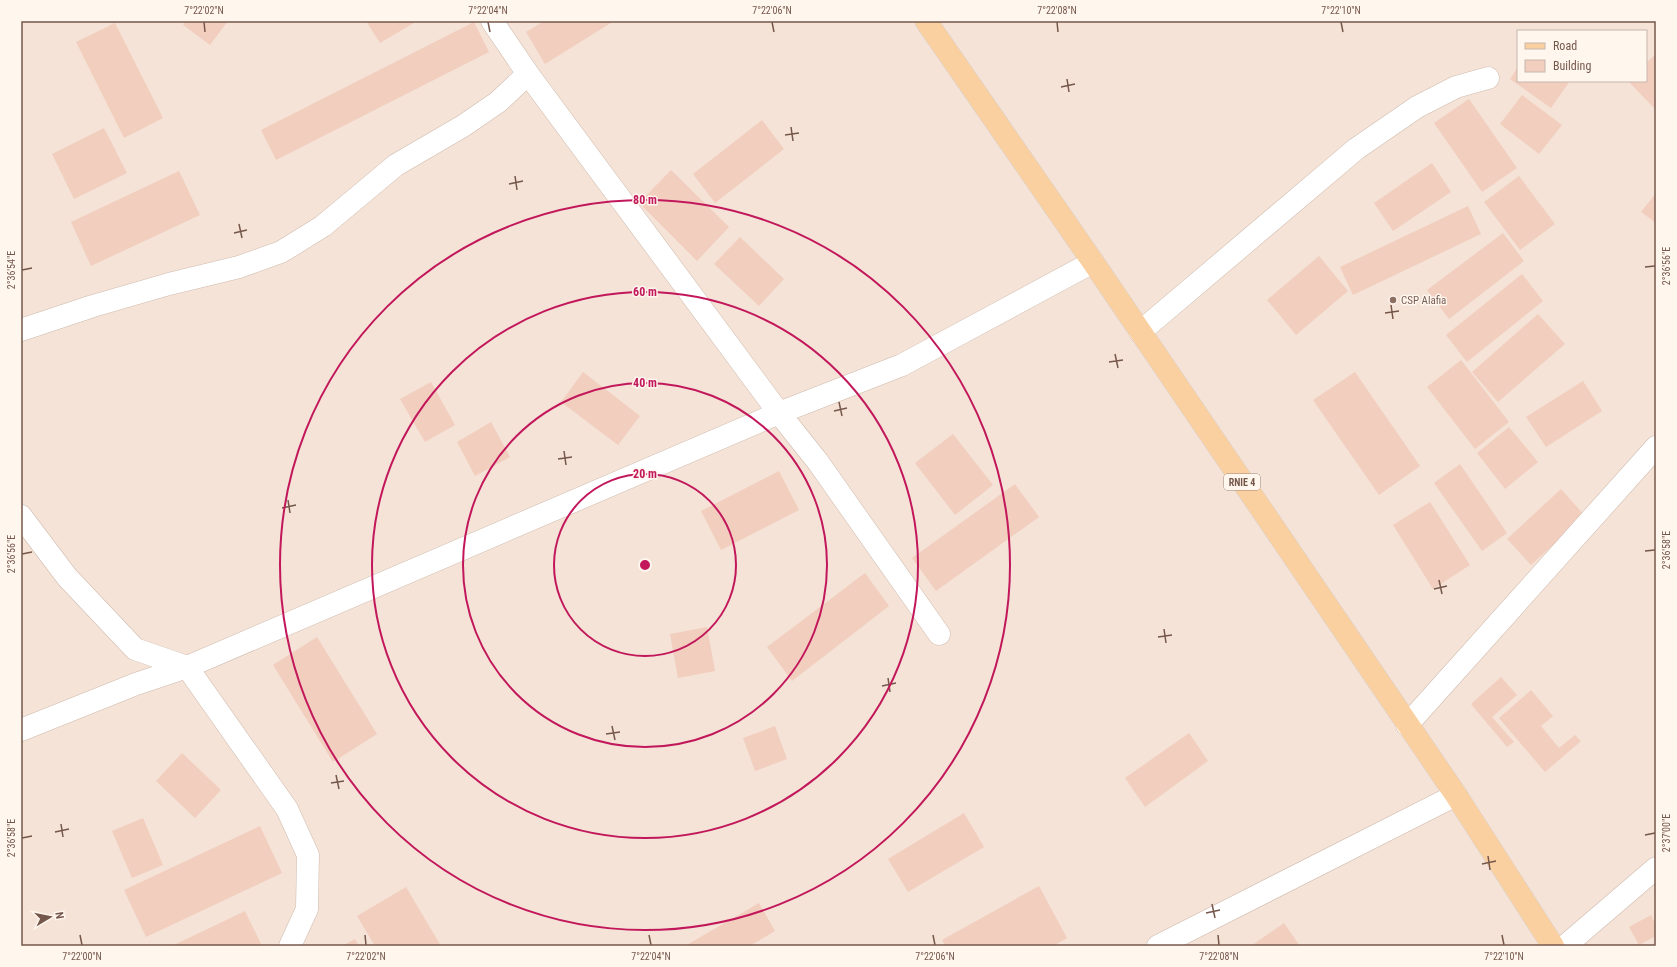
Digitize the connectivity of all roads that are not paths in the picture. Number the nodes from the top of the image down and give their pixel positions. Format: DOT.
graph roads {
  1 [pos="492,21"];
  2 [pos="926,21"];
  3 [pos="528,74"];
  4 [pos="1488,78"];
  5 [pos="1093,262"];
  6 [pos="21,330"];
  7 [pos="1140,332"];
  8 [pos="779,413"];
  9 [pos="1656,447"];
  10 [pos="21,516"];
  11 [pos="939,634"];
  12 [pos="135,649"];
  13 [pos="187,667"];
  14 [pos="136,684"];
  15 [pos="1407,724"];
  16 [pos="21,730"];
  17 [pos="1456,795"];
  18 [pos="1656,868"];
  19 [pos="290,946"];
  20 [pos="1158,946"];
  21 [pos="1553,946"];
  22 [pos="1565,946"];
  1 -- 3 [label="street"];
  2 -- 5 [label="main road, RNIE 4"];
  3 -- 6 [label="street"];
  3 -- 8 [label="street"];
  4 -- 7 [label="street"];
  5 -- 7 [label="main road, RNIE 4"];
  5 -- 8 [label="street"];
  7 -- 15 [label="main road, RNIE 4"];
  8 -- 11 [label="street"];
  8 -- 13 [label="street"];
  9 -- 15 [label="street"];
  10 -- 12 [label="street"];
  12 -- 13 [label="street"];
  12 -- 14 [label="street"];
  13 -- 14 [label="street"];
  13 -- 19 [label="street"];
  14 -- 16 [label="street"];
  15 -- 17 [label="main road, RNIE 4"];
  17 -- 20 [label="street"];
  17 -- 21 [label="main road, RNIE 4"];
  18 -- 22 [label="street"];
}
